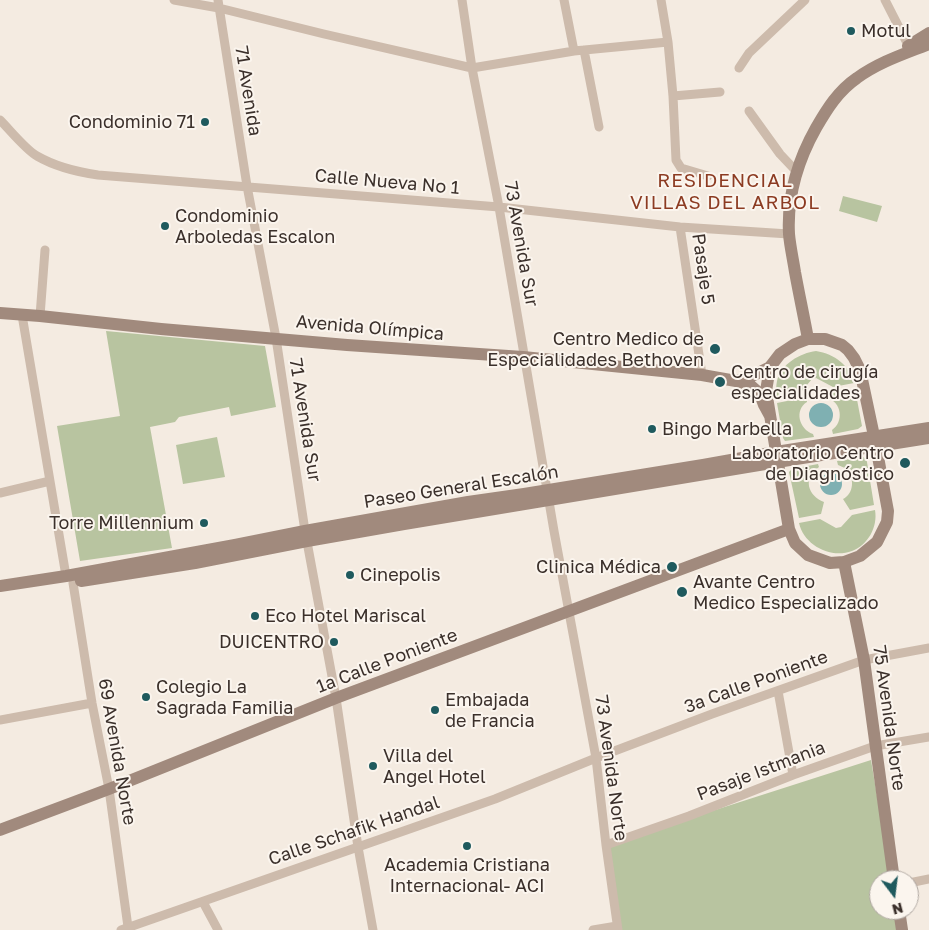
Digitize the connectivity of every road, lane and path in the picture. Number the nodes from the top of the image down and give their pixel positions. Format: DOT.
graph roads {
  1 [pos="174,0"];
  2 [pos="462,0"];
  3 [pos="564,0"];
  4 [pos="661,0"];
  5 [pos="805,0"];
  6 [pos="885,0"];
  7 [pos="218,4"];
  8 [pos="929,33"];
  9 [pos="668,42"];
  10 [pos="929,44"];
  11 [pos="908,45"];
  12 [pos="584,50"];
  13 [pos="574,51"];
  14 [pos="890,59"];
  15 [pos="472,68"];
  16 [pos="739,68"];
  17 [pos="720,92"];
  18 [pos="673,96"];
  19 [pos="749,111"];
  20 [pos="0,120"];
  21 [pos="599,127"];
  22 [pos="797,172"];
  23 [pos="708,176"];
  24 [pos="247,186"];
  25 [pos="499,207"];
  26 [pos="680,226"];
  27 [pos="789,234"];
  28 [pos="45,250"];
  29 [pos="0,313"];
  30 [pos="22,315"];
  31 [pos="40,316"];
  32 [pos="276,338"];
  33 [pos="808,339"];
  34 [pos="523,357"];
  35 [pos="770,367"];
  36 [pos="702,376"];
  37 [pos="736,380"];
  38 [pos="770,416"];
  39 [pos="929,428"];
  40 [pos="929,438"];
  41 [pos="875,441"];
  42 [pos="777,457"];
  43 [pos="50,481"];
  44 [pos="0,493"];
  45 [pos="547,496"];
  46 [pos="789,529"];
  47 [pos="306,536"];
  48 [pos="844,562"];
  49 [pos="69,579"];
  50 [pos="0,586"];
  51 [pos="0,595"];
  52 [pos="568,612"];
  53 [pos="929,648"];
  54 [pos="864,660"];
  55 [pos="778,691"];
  56 [pos="336,698"];
  57 [pos="92,703"];
  58 [pos="0,720"];
  59 [pos="929,737"];
  60 [pos="876,746"];
  61 [pos="596,758"];
  62 [pos="793,775"];
  63 [pos="109,789"];
  64 [pos="0,830"];
  65 [pos="606,845"];
  66 [pos="358,847"];
  67 [pos="893,870"];
  68 [pos="203,902"];
  69 [pos="618,928"];
  70 [pos="125,929"];
  71 [pos="218,930"];
  72 [pos="373,930"];
  73 [pos="593,930"];
  1 -- 7 [label="street"];
  2 -- 15 [label="street, 73 Avenida Sur"];
  3 -- 13 [label="street"];
  4 -- 9 [label="street"];
  5 -- 16 [label="street"];
  6 -- 11 [label="street"];
  7 -- 15 [label="street"];
  7 -- 24 [label="street, 71 Avenida"];
  8 -- 11 [label="main road"];
  9 -- 12 [label="street"];
  9 -- 18 [label="street"];
  10 -- 14 [label="main road"];
  11 -- 14 [label="main road"];
  12 -- 13 [label="street"];
  12 -- 21 [label="street"];
  13 -- 15 [label="street"];
  14 -- 22 [label="main road"];
  15 -- 25 [label="street, 73 Avenida Sur"];
  17 -- 18 [label="street"];
  18 -- 23 [label="street"];
  19 -- 22 [label="street"];
  20 -- 24 [label="street, Calle Nueva No 1"];
  22 -- 27 [label="main road"];
  24 -- 25 [label="street, Calle Nueva No 1"];
  24 -- 32 [label="street, 71 Avenida Sur"];
  25 -- 26 [label="street, Calle Nueva No 1"];
  25 -- 34 [label="street, 73 Avenida Sur"];
  26 -- 27 [label="street, Calle Nueva No 1"];
  26 -- 36 [label="street, Pasaje 5"];
  27 -- 33 [label="main road"];
  28 -- 31 [label="street"];
  29 -- 30 [label="main road, Avenida Olímpica"];
  30 -- 31 [label="main road, Avenida Olímpica"];
  30 -- 43 [label="street, 69 Avenida Norte"];
  31 -- 32 [label="main road, Avenida Olímpica"];
  32 -- 34 [label="main road, Avenida Olímpica"];
  32 -- 47 [label="street, 71 Avenida Sur"];
  33 -- 35 [label="main road"];
  33 -- 41 [label="main road"];
  34 -- 36 [label="main road, Avenida Olímpica"];
  34 -- 45 [label="street, 73 Avenida Sur"];
  35 -- 37 [label="main road, Avenida Olímpica"];
  35 -- 38 [label="main road"];
  36 -- 37 [label="main road, Avenida Olímpica"];
  37 -- 38 [label="main road, Avenida Olímpica"];
  38 -- 42 [label="main road"];
  39 -- 41 [label="main road, Paseo General Escalón"];
  40 -- 41 [label="main road, Paseo General Escalón"];
  41 -- 42 [label="main road, Paseo General Escalón"];
  41 -- 48 [label="main road"];
  42 -- 45 [label="main road, Paseo General Escalón"];
  42 -- 46 [label="main road"];
  43 -- 44 [label="street"];
  43 -- 49 [label="street, 69 Avenida Norte"];
  45 -- 47 [label="main road, Paseo General Escalón"];
  45 -- 52 [label="street, 73 Avenida Sur"];
  46 -- 48 [label="main road"];
  46 -- 52 [label="main road, 1a Calle Poniente"];
  47 -- 49 [label="main road, Paseo General Escalón"];
  47 -- 56 [label="street, 71 Avenida Sur"];
  48 -- 54 [label="main road, 75 Avenida Norte"];
  49 -- 50 [label="main road, Paseo General Escalón"];
  49 -- 51 [label="main road, Paseo General Escalón"];
  49 -- 57 [label="street, 69 Avenida Norte"];
  52 -- 56 [label="main road, 1a Calle Poniente"];
  52 -- 61 [label="street, 73 Avenida Norte"];
  53 -- 54 [label="street, 3a Calle Poniente"];
  54 -- 55 [label="street, 3a Calle Poniente"];
  54 -- 60 [label="main road, 75 Avenida Norte"];
  55 -- 61 [label="street, 3a Calle Poniente"];
  55 -- 62 [label="street"];
  56 -- 63 [label="main road, 1a Calle Poniente"];
  56 -- 66 [label="street, 71 Avenida Sur"];
  57 -- 58 [label="street"];
  57 -- 63 [label="street, 69 Avenida Norte"];
  59 -- 60 [label="street, Pasaje Istmania"];
  60 -- 62 [label="street, Pasaje Istmania"];
  60 -- 67 [label="main road, 75 Avenida Norte"];
  61 -- 65 [label="street, 73 Avenida Norte"];
  61 -- 66 [label="street, Calle Schafik Handal"];
  62 -- 65 [label="street, Pasaje Istmania"];
  63 -- 64 [label="main road, 1a Calle Poniente"];
  63 -- 70 [label="street, 69 Avenida Norte"];
  65 -- 69 [label="street, 73 Avenida Norte"];
  66 -- 68 [label="street, Calle Schafik Handal"];
  66 -- 72 [label="street, 71 Avenida Sur"];
  68 -- 70 [label="street, Calle Schafik Handal"];
  68 -- 71 [label="street"];
  69 -- 73 [label="street"];
}
